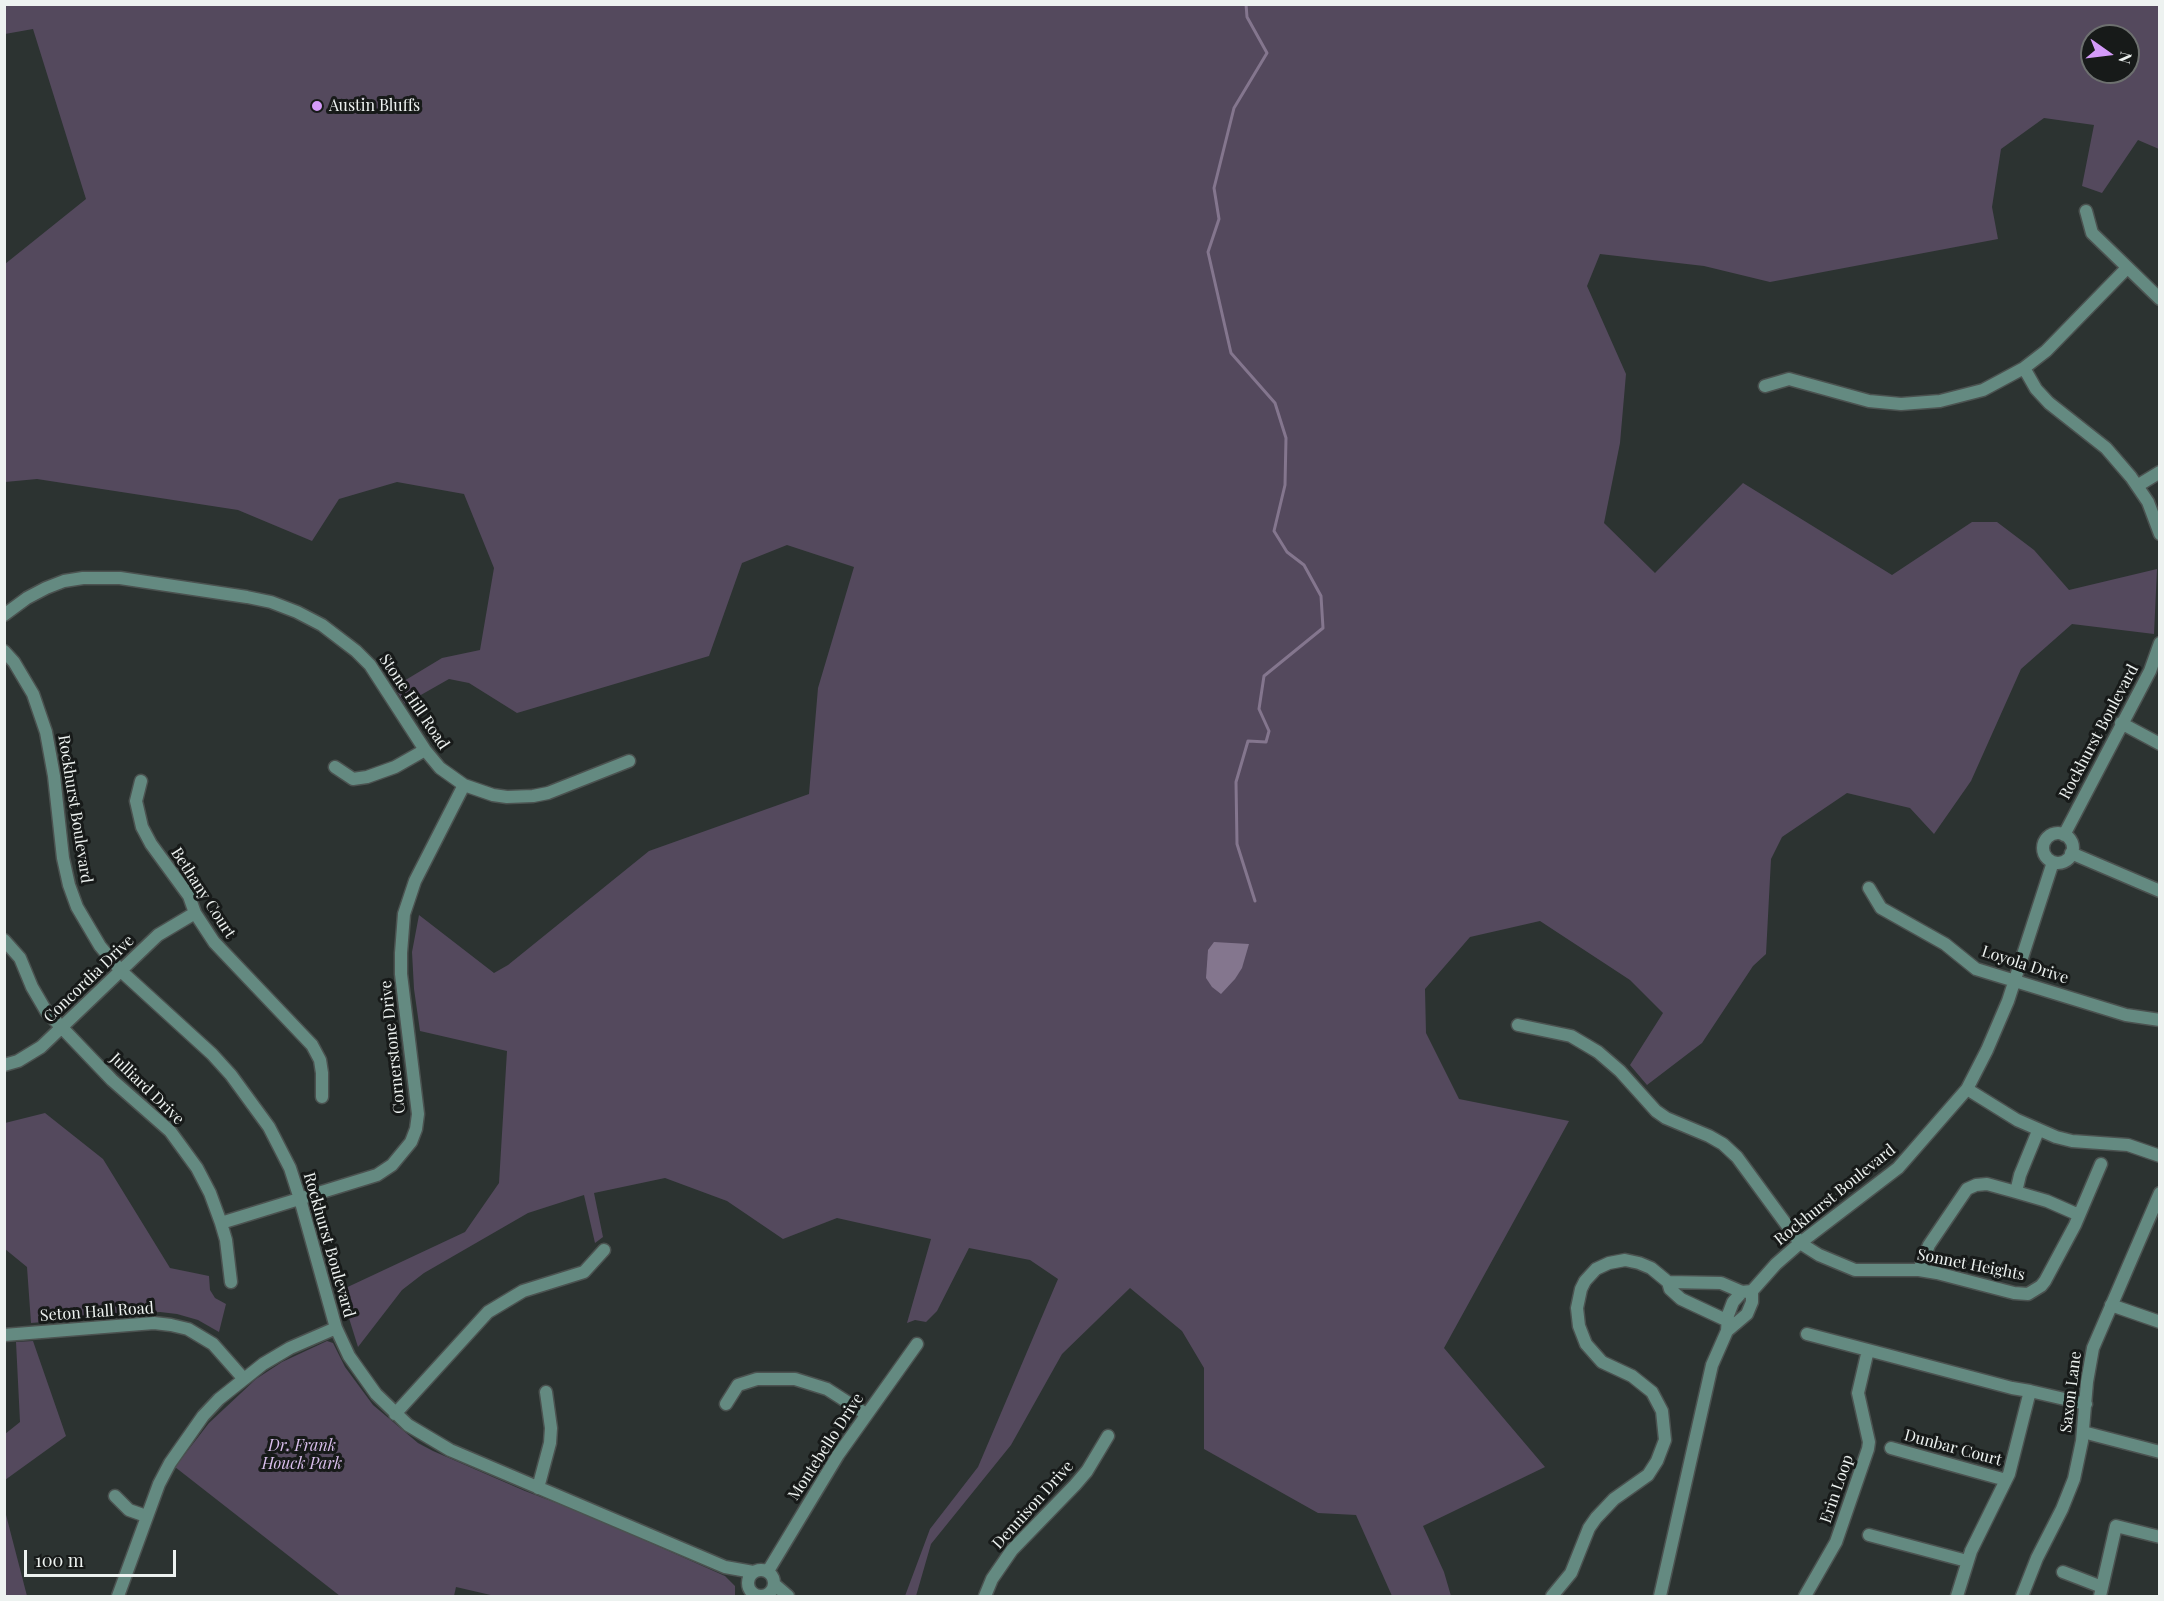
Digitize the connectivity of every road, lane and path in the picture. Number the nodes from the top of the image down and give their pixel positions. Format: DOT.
graph roads {
  1 [pos="2086,211"];
  2 [pos="2127,268"];
  3 [pos="2160,299"];
  4 [pos="2024,368"];
  5 [pos="1766,386"];
  6 [pos="2160,472"];
  7 [pos="2138,486"];
  8 [pos="2160,534"];
  9 [pos="4,615"];
  10 [pos="2160,643"];
  11 [pos="4,651"];
  12 [pos="2121,723"];
  13 [pos="2160,744"];
  14 [pos="425,750"];
  15 [pos="629,760"];
  16 [pos="335,767"];
  17 [pos="141,781"];
  18 [pos="464,785"];
  19 [pos="2064,835"];
  20 [pos="2071,853"];
  21 [pos="2053,862"];
  22 [pos="1869,888"];
  23 [pos="2160,891"];
  24 [pos="195,913"];
  25 [pos="4,940"];
  26 [pos="121,971"];
  27 [pos="2014,981"];
  28 [pos="2160,1020"];
  29 [pos="1518,1025"];
  30 [pos="62,1028"];
  31 [pos="4,1065"];
  32 [pos="1967,1089"];
  33 [pos="322,1097"];
  34 [pos="2038,1131"];
  35 [pos="2160,1156"];
  36 [pos="2101,1164"];
  37 [pos="2016,1192"];
  38 [pos="2160,1193"];
  39 [pos="300,1199"];
  40 [pos="2079,1215"];
  41 [pos="221,1223"];
  42 [pos="1800,1243"];
  43 [pos="604,1250"];
  44 [pos="1919,1270"];
  45 [pos="231,1282"];
  46 [pos="1668,1282"];
  47 [pos="1747,1292"];
  48 [pos="2111,1305"];
  49 [pos="2160,1323"];
  50 [pos="1728,1326"];
  51 [pos="336,1328"];
  52 [pos="1807,1334"];
  53 [pos="4,1335"];
  54 [pos="917,1344"];
  55 [pos="1868,1350"];
  56 [pos="243,1378"];
  57 [pos="2030,1391"];
  58 [pos="546,1392"];
  59 [pos="726,1404"];
  60 [pos="2086,1404"];
  61 [pos="395,1414"];
  62 [pos="866,1414"];
  63 [pos="2083,1432"];
  64 [pos="1108,1436"];
  65 [pos="1891,1448"];
  66 [pos="2160,1452"];
  67 [pos="2006,1480"];
  68 [pos="538,1488"];
  69 [pos="115,1496"];
  70 [pos="146,1516"];
  71 [pos="1869,1535"];
  72 [pos="2160,1537"];
  73 [pos="1967,1561"];
  74 [pos="725,1567"];
  75 [pos="768,1571"];
  76 [pos="753,1572"];
  77 [pos="2063,1572"];
  78 [pos="774,1584"];
  79 [pos="2101,1592"];
  80 [pos="757,1594"];
  81 [pos="118,1596"];
  82 [pos="789,1596"];
  83 [pos="985,1596"];
  84 [pos="1552,1596"];
  85 [pos="1660,1596"];
  86 [pos="1805,1596"];
  87 [pos="1957,1596"];
  88 [pos="2022,1596"];
  1 -- 2 [label="street"];
  2 -- 3 [label="street"];
  2 -- 4 [label="street"];
  4 -- 5 [label="street"];
  4 -- 7 [label="street"];
  6 -- 7 [label="street"];
  7 -- 8 [label="street"];
  9 -- 14 [label="street, Stone Hill Road"];
  10 -- 12 [label="street, Rockhurst Boulevard"];
  11 -- 26 [label="street, Rockhurst Boulevard"];
  12 -- 13 [label="street"];
  12 -- 19 [label="street, Rockhurst Boulevard"];
  14 -- 16 [label="street"];
  14 -- 18 [label="street, Stone Hill Road"];
  15 -- 18 [label="street, Stone Hill Road"];
  17 -- 24 [label="street, Bethany Court"];
  18 -- 39 [label="street, Cornerstone Drive"];
  19 -- 20 [label="street"];
  19 -- 21 [label="street, Rockhurst Boulevard"];
  20 -- 21 [label="street"];
  20 -- 23 [label="street"];
  21 -- 27 [label="street, Rockhurst Boulevard"];
  22 -- 27 [label="street, Loyola Drive"];
  24 -- 26 [label="street, Concordia Drive"];
  24 -- 33 [label="street, Bethany Court"];
  25 -- 30 [label="street, Julliard Drive"];
  26 -- 30 [label="street, Concordia Drive"];
  26 -- 39 [label="street, Rockhurst Boulevard"];
  27 -- 28 [label="street, Loyola Drive"];
  27 -- 32 [label="street, Rockhurst Boulevard"];
  29 -- 42 [label="street"];
  30 -- 31 [label="street, Concordia Drive"];
  30 -- 41 [label="street, Julliard Drive"];
  32 -- 34 [label="street"];
  32 -- 42 [label="street, Rockhurst Boulevard"];
  34 -- 35 [label="street"];
  34 -- 37 [label="street"];
  36 -- 40 [label="street, Sonnet Heights"];
  37 -- 40 [label="street"];
  37 -- 44 [label="street"];
  38 -- 48 [label="street, Saxon Lane"];
  39 -- 41 [label="street, Cornerstone Drive"];
  39 -- 51 [label="street, Rockhurst Boulevard"];
  40 -- 44 [label="street, Sonnet Heights"];
  41 -- 45 [label="street, Julliard Drive"];
  42 -- 44 [label="street, Sonnet Heights"];
  42 -- 47 [label="street, Rockhurst Boulevard"];
  43 -- 61 [label="street"];
  46 -- 47 [label="street"];
  46 -- 50 [label="street"];
  46 -- 84 [label="street"];
  47 -- 50 [label="street, Rockhurst Boulevard"];
  47 -- 50 [label="street, Rockhurst Boulevard"];
  48 -- 49 [label="street"];
  48 -- 60 [label="street, Saxon Lane"];
  50 -- 85 [label="street, Rockhurst Boulevard"];
  51 -- 56 [label="street"];
  51 -- 61 [label="street, Rockhurst Boulevard"];
  52 -- 55 [label="street"];
  53 -- 56 [label="street, Seton Hall Road"];
  54 -- 62 [label="street, Montebello Drive"];
  55 -- 57 [label="street"];
  55 -- 86 [label="street, Erin Loop"];
  56 -- 70 [label="street"];
  57 -- 60 [label="street"];
  57 -- 67 [label="street"];
  58 -- 68 [label="street"];
  59 -- 62 [label="street"];
  60 -- 63 [label="street, Saxon Lane"];
  61 -- 68 [label="street, Rockhurst Boulevard"];
  62 -- 75 [label="street, Montebello Drive"];
  63 -- 66 [label="street"];
  63 -- 88 [label="street, Saxon Lane"];
  64 -- 83 [label="street, Dennison Drive"];
  65 -- 67 [label="street, Dunbar Court"];
  67 -- 73 [label="street"];
  68 -- 74 [label="street, Rockhurst Boulevard"];
  69 -- 70 [label="street"];
  70 -- 81 [label="street"];
  71 -- 73 [label="street"];
  72 -- 79 [label="street"];
  73 -- 87 [label="street"];
  74 -- 76 [label="street, Rockhurst Boulevard"];
  74 -- 80 [label="street, Rockhurst Boulevard"];
  75 -- 76 [label="street"];
  75 -- 78 [label="street"];
  76 -- 80 [label="street"];
  77 -- 79 [label="street"];
  78 -- 80 [label="street"];
  78 -- 82 [label="street"];
}
